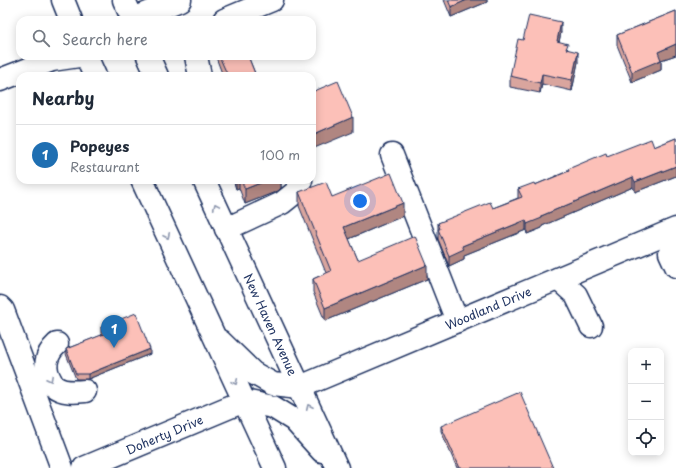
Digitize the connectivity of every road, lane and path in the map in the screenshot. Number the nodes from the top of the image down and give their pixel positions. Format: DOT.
graph roads {
  1 [pos="63,0"];
  2 [pos="180,0"];
  3 [pos="272,0"];
  4 [pos="130,15"];
  5 [pos="69,16"];
  6 [pos="234,16"];
  7 [pos="52,60"];
  8 [pos="88,60"];
  9 [pos="150,60"];
  10 [pos="197,60"];
  11 [pos="21,72"];
  12 [pos="93,72"];
  13 [pos="155,72"];
  14 [pos="199,72"];
  15 [pos="16,74"];
  16 [pos="0,80"];
  17 [pos="392,155"];
  18 [pos="144,184"];
  19 [pos="206,184"];
  20 [pos="300,184"];
  21 [pos="226,229"];
  22 [pos="673,236"];
  23 [pos="676,266"];
  24 [pos="558,279"];
  25 [pos="0,307"];
  26 [pos="458,321"];
  27 [pos="591,326"];
  28 [pos="212,334"];
  29 [pos="56,344"];
  30 [pos="300,387"];
  31 [pos="84,391"];
  32 [pos="244,401"];
  33 [pos="62,468"];
  34 [pos="84,468"];
  35 [pos="275,468"];
  36 [pos="337,468"];
  1 -- 5 [label="main road"];
  2 -- 4 [label="main road"];
  3 -- 6 [label="main road"];
  7 -- 11 [label="main road"];
  8 -- 12 [label="main road"];
  9 -- 13 [label="main road"];
  10 -- 14 [label="main road"];
  15 -- 16 [label="main road"];
  17 -- 26 [label="main road"];
  18 -- 28 [label="main road, one-way"];
  21 -- 19 [label="main road, New Haven Avenue, one-way"];
  20 -- 21 [label="main road"];
  21 -- 30 [label="main road, New Haven Avenue"];
  22 -- 23 [label="main road"];
  22 -- 24 [label="main road, Woodland Drive"];
  24 -- 26 [label="main road, Woodland Drive"];
  24 -- 27 [label="main road"];
  25 -- 33 [label="main road"];
  26 -- 30 [label="main road, Woodland Drive"];
  28 -- 30 [label="main road"];
  28 -- 32 [label="main road, one-way"];
  29 -- 31 [label="main road, one-way"];
  36 -- 30 [label="main road, New Haven Avenue, one-way"];
  32 -- 34 [label="main road, Doherty Drive"];
  32 -- 35 [label="main road"];
  32 -- 36 [label="main road"];
}
